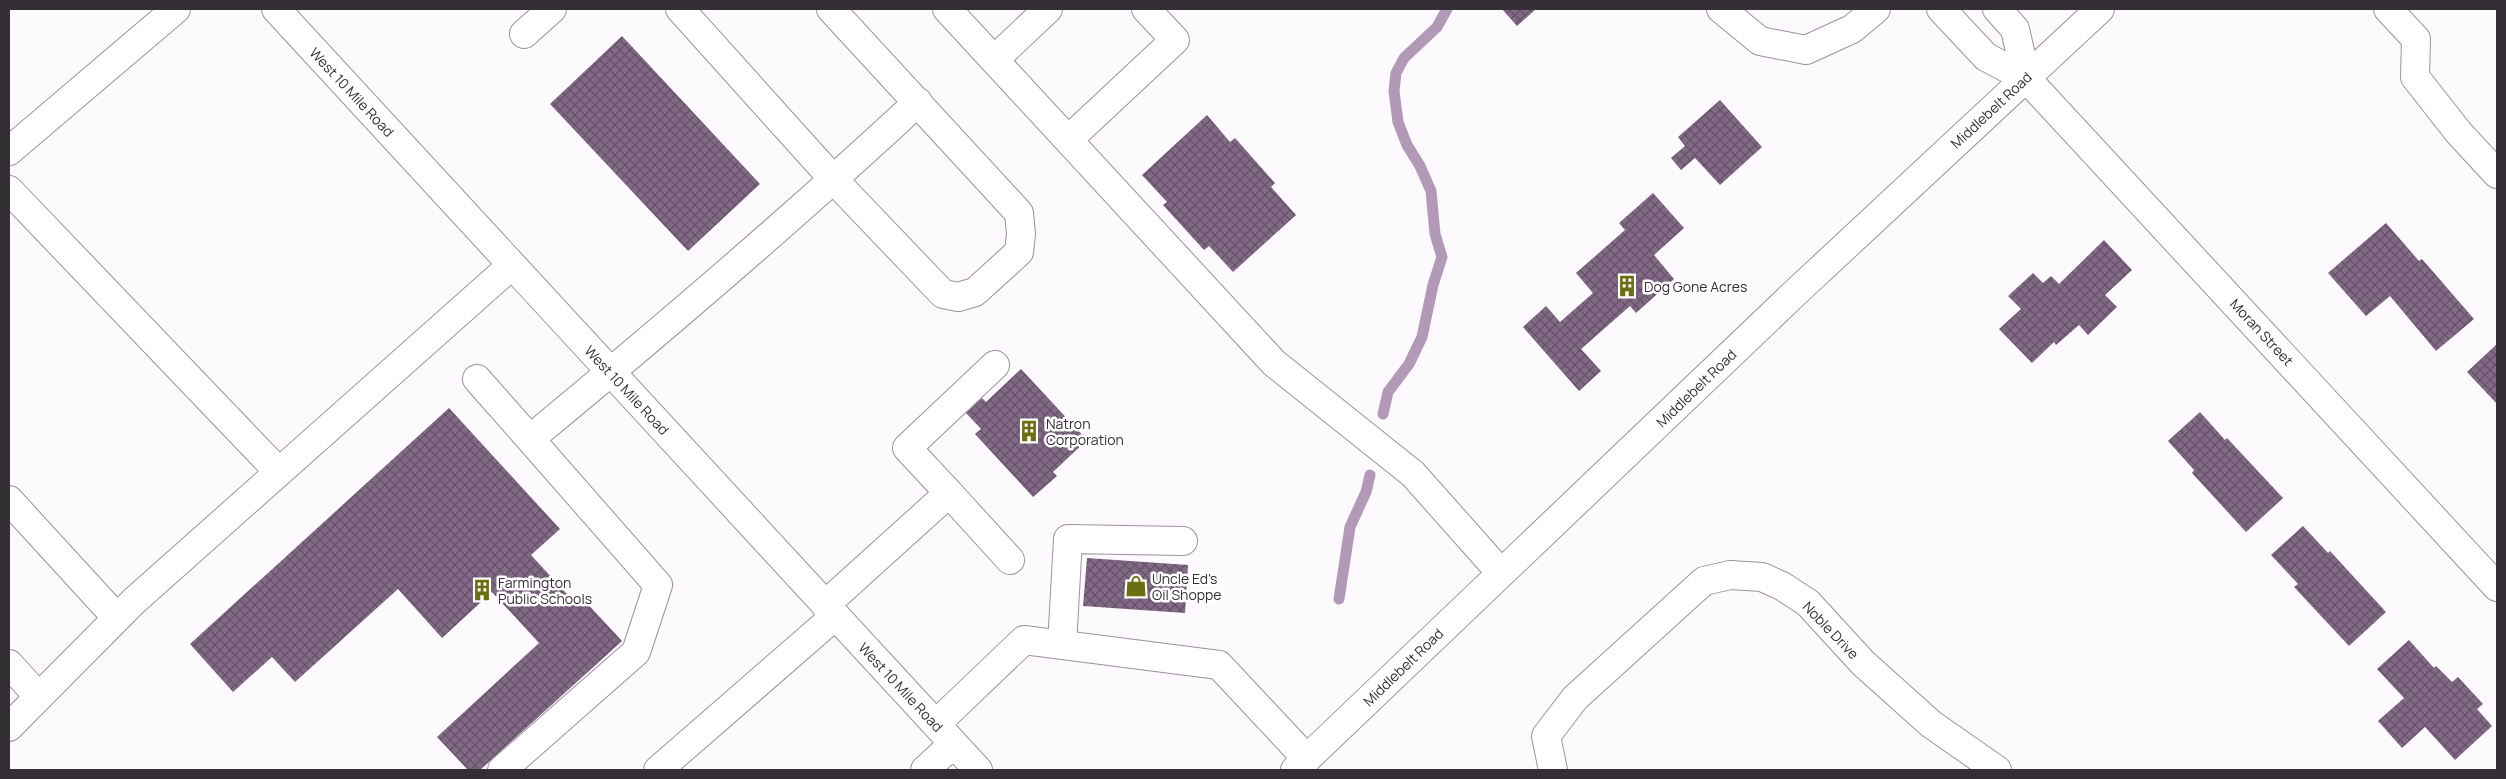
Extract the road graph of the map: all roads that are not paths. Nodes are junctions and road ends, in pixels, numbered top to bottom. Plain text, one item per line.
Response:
1 (176, 9) edge
2 (276, 9) edge
3 (552, 9) edge
4 (680, 9) edge
5 (831, 9) edge
6 (947, 9) edge
7 (1048, 9) edge
8 (1146, 9) edge
9 (1721, 9) edge
10 (1876, 9) edge
11 (1941, 9) edge
12 (1997, 9) edge
13 (2100, 9) edge
14 (2388, 9) edge
15 (524, 34) dead end
16 (994, 60) junction
17 (2026, 78) junction
18 (918, 102) junction
19 (1068, 140) junction
20 (9, 150) edge
21 (2497, 174) edge
22 (834, 180) junction
23 (9, 190) edge
24 (512, 265) junction
25 (995, 365) dead end
26 (611, 373) junction
27 (477, 379) dead end
28 (530, 439) junction
29 (279, 472) junction
30 (948, 492) junction
31 (9, 500) edge
32 (1184, 540) dead end
33 (1010, 560) dead end
34 (1501, 573) junction
35 (2497, 587) edge
36 (830, 610) junction
37 (117, 618) junction
38 (1062, 645) junction
39 (9, 664) edge
40 (39, 697) junction
41 (9, 727) edge
42 (944, 734) junction
43 (1301, 765) edge
44 (502, 770) edge
45 (658, 770) edge
46 (925, 770) edge
47 (978, 770) edge
48 (1553, 770) edge
49 (1997, 770) edge

1 - 20 street
2 - 24 street, West 10 Mile Road
3 - 15 street
4 - 22 street
5 - 18 street
6 - 16 street
7 - 16 street
8 - 19 street
9 - 10 street
11 - 17 street
12 - 17 street
13 - 17 street, Middlebelt Road
14 - 21 street
16 - 19 street
17 - 34 street, Middlebelt Road
17 - 35 street, Moran Street
18 - 22 street
18 - 22 street
19 - 34 street
22 - 26 street
23 - 29 street
24 - 26 street, West 10 Mile Road
24 - 29 street
25 - 30 street
26 - 28 street
26 - 36 street, West 10 Mile Road
27 - 28 street
28 - 44 street
29 - 37 street
30 - 33 street
30 - 36 street
31 - 37 street
32 - 38 street
34 - 43 street, Middlebelt Road
36 - 42 street, West 10 Mile Road
36 - 45 street
37 - 40 street
38 - 42 street
38 - 43 street
39 - 40 street
40 - 41 street
42 - 46 street
42 - 47 street, West 10 Mile Road
48 - 49 street, Noble Drive

